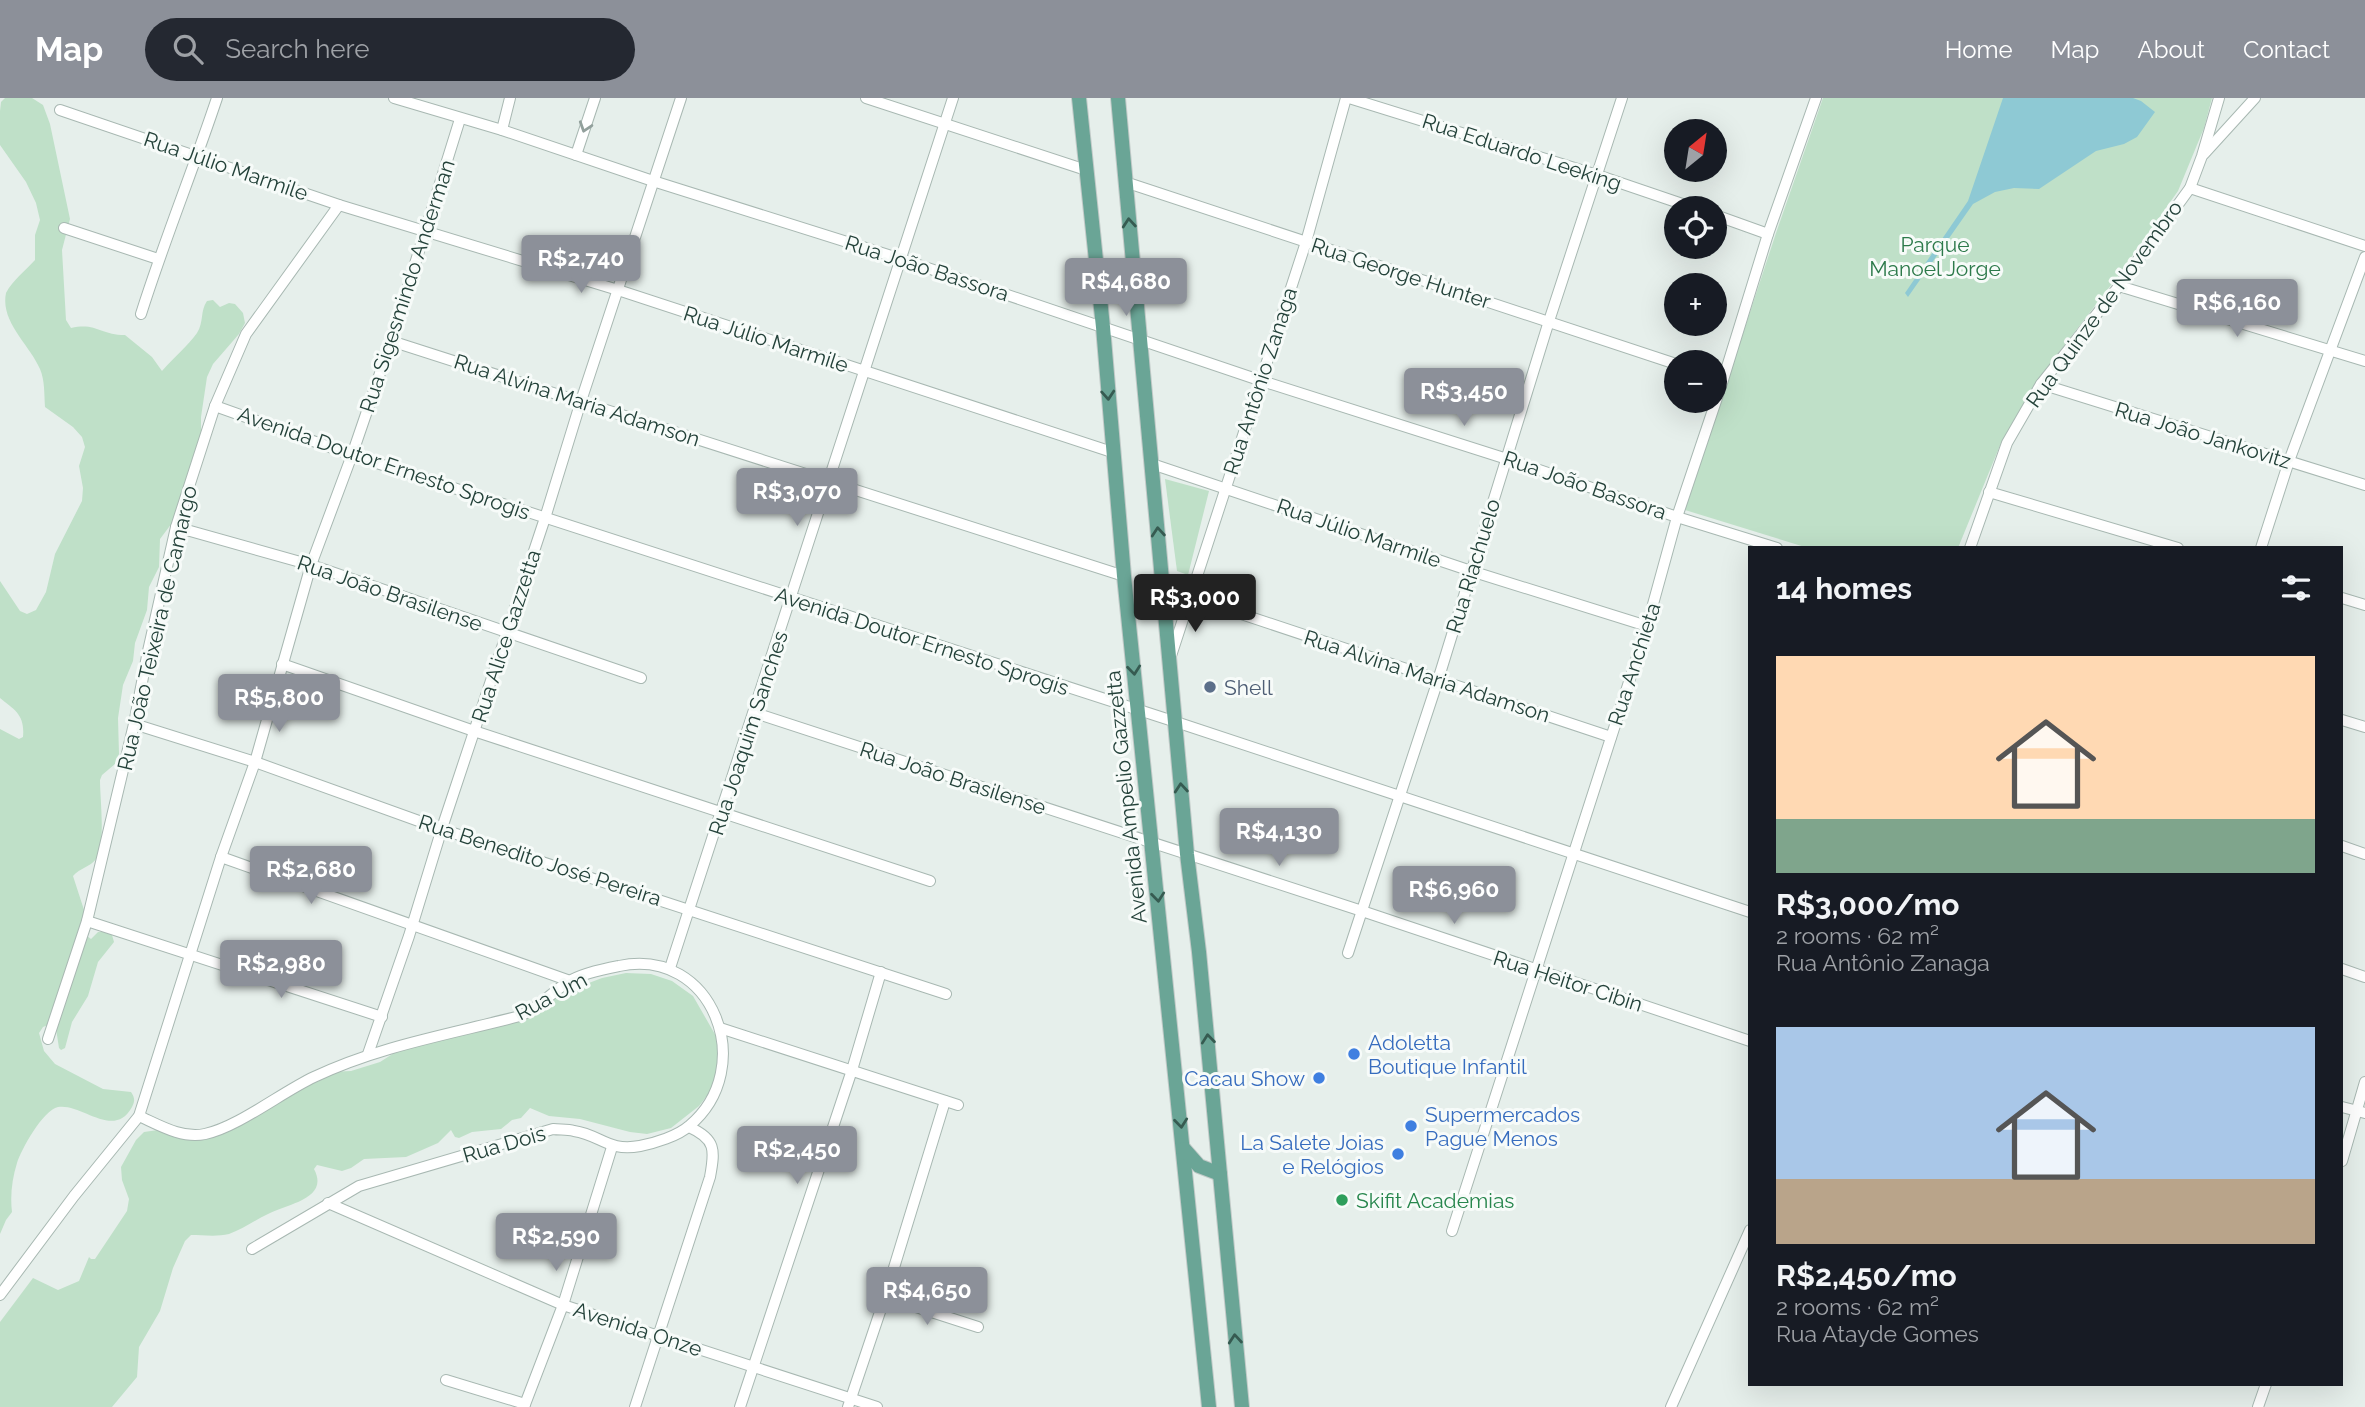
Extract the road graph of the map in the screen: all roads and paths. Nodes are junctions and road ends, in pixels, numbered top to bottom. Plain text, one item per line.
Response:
1 (217, 98) edge
2 (394, 98) edge
3 (510, 98) edge
4 (595, 98) edge
5 (681, 98) edge
6 (866, 98) edge
7 (953, 98) edge
8 (1079, 98) edge
9 (1118, 98) edge
10 (1348, 98) edge
11 (1622, 98) edge
12 (1816, 98) edge
13 (2219, 98) edge
14 (2255, 98) edge
15 (60, 110) dead end
16 (460, 119) junction
17 (945, 124) junction
18 (502, 130) junction
19 (576, 155) junction
20 (197, 156) junction
21 (2202, 156) junction
22 (1086, 170) junction
23 (1597, 175) junction
24 (653, 181) junction
25 (1125, 182) junction
26 (2190, 188) junction
27 (1664, 198) edge
28 (339, 205) junction
29 (1727, 219) edge
30 (64, 228) dead end
31 (426, 231) junction
32 (1768, 233) junction
33 (1306, 242) junction
34 (2365, 246) edge
35 (2365, 257) edge
36 (159, 259) junction
37 (901, 259) junction
38 (2119, 286) junction
39 (618, 290) junction
40 (141, 314) dead end
41 (1549, 321) junction
42 (1103, 327) junction
43 (1140, 339) junction
44 (391, 341) junction
45 (2330, 351) junction
46 (1727, 354) edge
47 (1664, 360) edge
48 (2365, 361) edge
49 (863, 371) junction
50 (1259, 380) junction
51 (2041, 384) junction
52 (581, 401) junction
53 (215, 406) junction
54 (1708, 413) edge
55 (1112, 452) junction
56 (352, 456) junction
57 (1507, 459) junction
58 (2289, 461) junction
59 (1152, 464) junction
60 (829, 481) junction
61 (2365, 485) edge
62 (1226, 487) junction
63 (1989, 492) junction
64 (1677, 517) junction
65 (545, 518) junction
66 (176, 527) junction
67 (1771, 546) edge
68 (1971, 546) edge
69 (2171, 546) edge
70 (2262, 546) edge
71 (311, 565) junction
72 (1471, 571) junction
73 (1124, 576) junction
74 (1163, 588) junction
75 (1190, 597) junction
76 (791, 598) junction
77 (2343, 598) edge
78 (2365, 605) edge
79 (1647, 626) junction
80 (506, 633) junction
81 (1169, 661) junction
82 (282, 664) junction
83 (641, 678) dead end
84 (1438, 680) junction
85 (1138, 710) junction
86 (755, 713) junction
87 (2343, 719) edge
88 (1176, 722) junction
89 (134, 724) junction
90 (2365, 727) edge
91 (474, 731) junction
92 (1611, 737) junction
93 (255, 762) junction
94 (1398, 796) junction
95 (722, 812) junction
96 (441, 829) junction
97 (1152, 843) junction
98 (2343, 846) edge
99 (1187, 854) junction
100 (2365, 854) edge
101 (1573, 855) junction
102 (221, 857) junction
103 (930, 881) dead end
104 (691, 910) junction
105 (1362, 911) junction
106 (1748, 911) edge
107 (87, 921) junction
108 (412, 925) junction
109 (1348, 953) dead end
110 (189, 954) junction
111 (670, 968) junction
112 (2343, 969) edge
113 (1536, 971) junction
114 (881, 972) junction
115 (2365, 977) edge
116 (570, 981) junction
117 (946, 994) dead end
118 (382, 1017) junction
119 (720, 1028) junction
120 (48, 1039) dead end
121 (1748, 1040) edge
122 (368, 1054) junction
123 (852, 1069) junction
124 (2365, 1082) edge
125 (945, 1101) junction
126 (958, 1105) dead end
127 (2343, 1107) edge
128 (2361, 1112) edge
129 (139, 1116) junction
130 (689, 1127) junction
131 (612, 1147) junction
132 (1184, 1148) junction
133 (2343, 1158) edge
134 (1220, 1174) junction
135 (328, 1203) junction
136 (1452, 1231) dead end
137 (1748, 1234) edge
138 (252, 1249) dead end
139 (3, 1289) edge
140 (885, 1297) junction
141 (562, 1305) junction
142 (978, 1327) dead end
143 (659, 1336) junction
144 (753, 1366) junction
145 (446, 1380) dead end
146 (2265, 1386) edge
147 (850, 1403) edge
148 (525, 1405) edge
149 (635, 1407) edge
150 (740, 1407) edge
151 (877, 1407) edge
152 (1209, 1407) edge
153 (1242, 1407) edge
154 (1671, 1407) edge
155 (2258, 1407) edge

1 - 20 street
2 - 16 street, Rua João Bassora
3 - 18 street
4 -> 19 street
5 - 24 street, Rua Alice Gazzetta
6 - 17 street
7 - 17 street, Rua Joaquim Sanches
8 - 22 main road, Avenida Ampelio Gazzetta
9 - 25 main road
10 - 23 street, Rua Eduardo Leeking
10 - 33 street, Rua Antônio Zanaga
11 - 23 street, Rua Riachuelo
12 - 32 street, Rua Anchieta
13 - 21 street, Rua Quinze de Novembro
14 - 21 street
15 - 20 street, Rua Júlio Marmile
16 - 18 street, Rua João Bassora
16 - 31 street, Rua Sigesmindo Anderman
17 - 22 street
17 - 37 street, Rua Joaquim Sanches
18 - 19 street, Rua João Bassora
19 - 24 street, Rua João Bassora
20 - 28 street, Rua Júlio Marmile
20 - 36 street
21 - 26 street, Rua Quinze de Novembro
22 - 42 main road, Avenida Ampelio Gazzetta
23 - 27 street, Rua Eduardo Leeking
23 - 41 street, Rua Riachuelo
24 - 37 street, Rua João Bassora
24 - 39 street, Rua Alice Gazzetta
25 - 33 street, Rua George Hunter
43 -> 25 main road
26 - 34 street
26 - 38 street, Rua Quinze de Novembro
28 - 31 street, Rua Júlio Marmile
28 - 53 street, Rua João Teixeira de Camargo
29 - 32 street
30 - 36 street
31 - 39 street, Rua Júlio Marmile
31 - 44 street, Rua Sigesmindo Anderman
32 - 46 street, Rua Anchieta
33 - 41 street, Rua George Hunter
33 - 50 street, Rua Antônio Zanaga
35 - 45 street
36 - 40 street
37 - 42 street, Rua João Bassora
37 - 49 street, Rua Joaquim Sanches
38 - 45 street
38 - 51 street, Rua Quinze de Novembro
39 - 49 street, Rua Júlio Marmile
39 - 52 street, Rua Alice Gazzetta
41 - 47 street, Rua George Hunter
41 - 57 street, Rua Riachuelo
42 - 43 street, Rua João Bassora
42 -> 55 main road, Avenida Ampelio Gazzetta
43 - 50 street, Rua João Bassora
43 - 59 main road
44 - 52 street, Rua Alvina Maria Adamson
44 - 56 street, Rua Sigesmindo Anderman
45 - 48 street
45 - 58 street
49 - 55 street, Rua Júlio Marmile
49 - 60 street, Rua Joaquim Sanches
50 - 57 street, Rua João Bassora
50 - 62 street, Rua Antônio Zanaga
51 - 58 street, Rua João Jankovitz
51 - 63 street, Rua Quinze de Novembro
52 - 60 street, Rua Alvina Maria Adamson
52 - 65 street, Rua Alice Gazzetta
53 - 56 street, Avenida Doutor Ernesto Sprogis
53 - 66 street, Rua João Teixeira de Camargo
54 - 64 street, Rua Anchieta
55 - 73 main road, Avenida Ampelio Gazzetta
56 - 65 street, Avenida Doutor Ernesto Sprogis
56 - 71 street, Rua Sigesmindo Anderman
57 - 64 street, Rua João Bassora
57 - 72 street, Rua Riachuelo
58 - 61 street, Rua João Jankovitz
58 - 70 street
59 - 62 street, Rua Júlio Marmile
74 -> 59 main road
60 - 73 street, Rua Alvina Maria Adamson
60 - 76 street, Rua Joaquim Sanches
62 - 72 street, Rua Júlio Marmile
62 - 75 street, Rua Antônio Zanaga
63 - 68 street, Rua Quinze de Novembro
63 - 69 street
64 - 67 street, Rua João Bassora
64 - 79 street, Rua Anchieta
65 - 76 street, Avenida Doutor Ernesto Sprogis
65 - 80 street, Rua Alice Gazzetta
66 - 71 street, Rua João Brasilense
66 - 89 street, Rua João Teixeira de Camargo
71 - 80 street, Rua João Brasilense
71 - 82 street, Rua Sigesmindo Anderman
72 - 79 street, Rua Júlio Marmile
72 - 84 street, Rua Riachuelo
73 -> 85 main road, Avenida Ampelio Gazzetta
74 - 75 street, Rua Alvina Maria Adamson
74 - 81 main road
75 - 81 street, Rua Antônio Zanaga
75 - 84 street, Rua Alvina Maria Adamson
76 - 85 street, Avenida Doutor Ernesto Sprogis
76 - 86 street, Rua Joaquim Sanches
77 - 78 street
79 - 92 street, Rua Anchieta
80 - 83 street, Rua João Brasilense
80 - 91 street, Rua Alice Gazzetta
81 - 88 main road
82 - 91 street
82 - 93 street, Rua Sigesmindo Anderman
84 - 92 street, Rua Alvina Maria Adamson
84 - 94 street, Rua Riachuelo
85 - 88 street, Avenida Doutor Ernesto Sprogis
85 - 97 main road, Avenida Ampelio Gazzetta
86 - 95 street, Rua Joaquim Sanches
86 - 97 street, Rua João Brasilense
87 - 90 street
88 - 94 street, Avenida Doutor Ernesto Sprogis
99 -> 88 main road
89 - 93 street, Rua Benedito José Pereira
89 - 107 street, Rua João Teixeira de Camargo
91 - 95 street
91 - 96 street, Rua Alice Gazzetta
92 - 101 street, Rua Anchieta
93 - 96 street, Rua Benedito José Pereira
93 - 102 street, Rua Sigesmindo Anderman
94 - 101 street, Avenida Doutor Ernesto Sprogis
94 - 105 street, Rua Riachuelo
95 - 103 street
95 - 104 street, Rua Joaquim Sanches
96 - 104 street, Rua Benedito José Pereira
96 - 108 street, Rua Alice Gazzetta
97 - 99 street, Rua João Brasilense
97 -> 132 main road, Avenida Ampelio Gazzetta
98 - 100 street
99 - 105 street, Rua Heitor Cibin
134 -> 99 main road
101 - 106 street, Avenida Doutor Ernesto Sprogis
101 - 113 street, Rua Anchieta
102 - 108 street
102 - 110 street, Rua Sigesmindo Anderman
104 - 111 street, Rua Joaquim Sanches
104 - 114 street, Rua Benedito José Pereira
105 - 109 street, Rua Riachuelo
105 - 113 street, Rua Heitor Cibin
107 - 110 street
107 - 120 street, Rua João Teixeira de Camargo
108 - 116 street
108 - 118 street, Rua Alice Gazzetta
110 - 118 street
110 - 129 street, Rua Sigesmindo Anderman
111 - 116 street, Rua Um
111 - 119 street
112 - 115 street
113 - 121 street, Rua Heitor Cibin
113 - 136 street, Rua Anchieta
114 - 117 street, Rua Benedito José Pereira
114 - 123 street
116 - 122 street, Rua Um
118 - 122 street, Rua Alice Gazzetta
119 - 123 street
119 - 130 street
122 - 129 street, Rua Um
123 - 125 street
123 - 144 street
124 - 128 street
125 - 126 street
125 - 140 street
127 - 128 street
128 - 133 street
129 - 139 street, Rua Sigesmindo Anderman
130 - 131 street, Rua Dois
130 - 143 street
131 - 135 street, Rua Dois
131 - 141 street
132 - 134 main road
132 - 152 main road, Avenida Ampelio Gazzetta
153 -> 134 main road
135 - 138 street, Rua Dois
135 - 141 street, Avenida Onze
137 - 154 street
140 - 142 street
140 - 147 street
141 - 143 street, Avenida Onze
141 - 148 street
143 - 144 street, Avenida Onze
143 - 149 street
144 - 147 street, Avenida Onze
144 - 150 street
145 - 148 street
146 - 155 street
147 - 151 street, Avenida Onze

